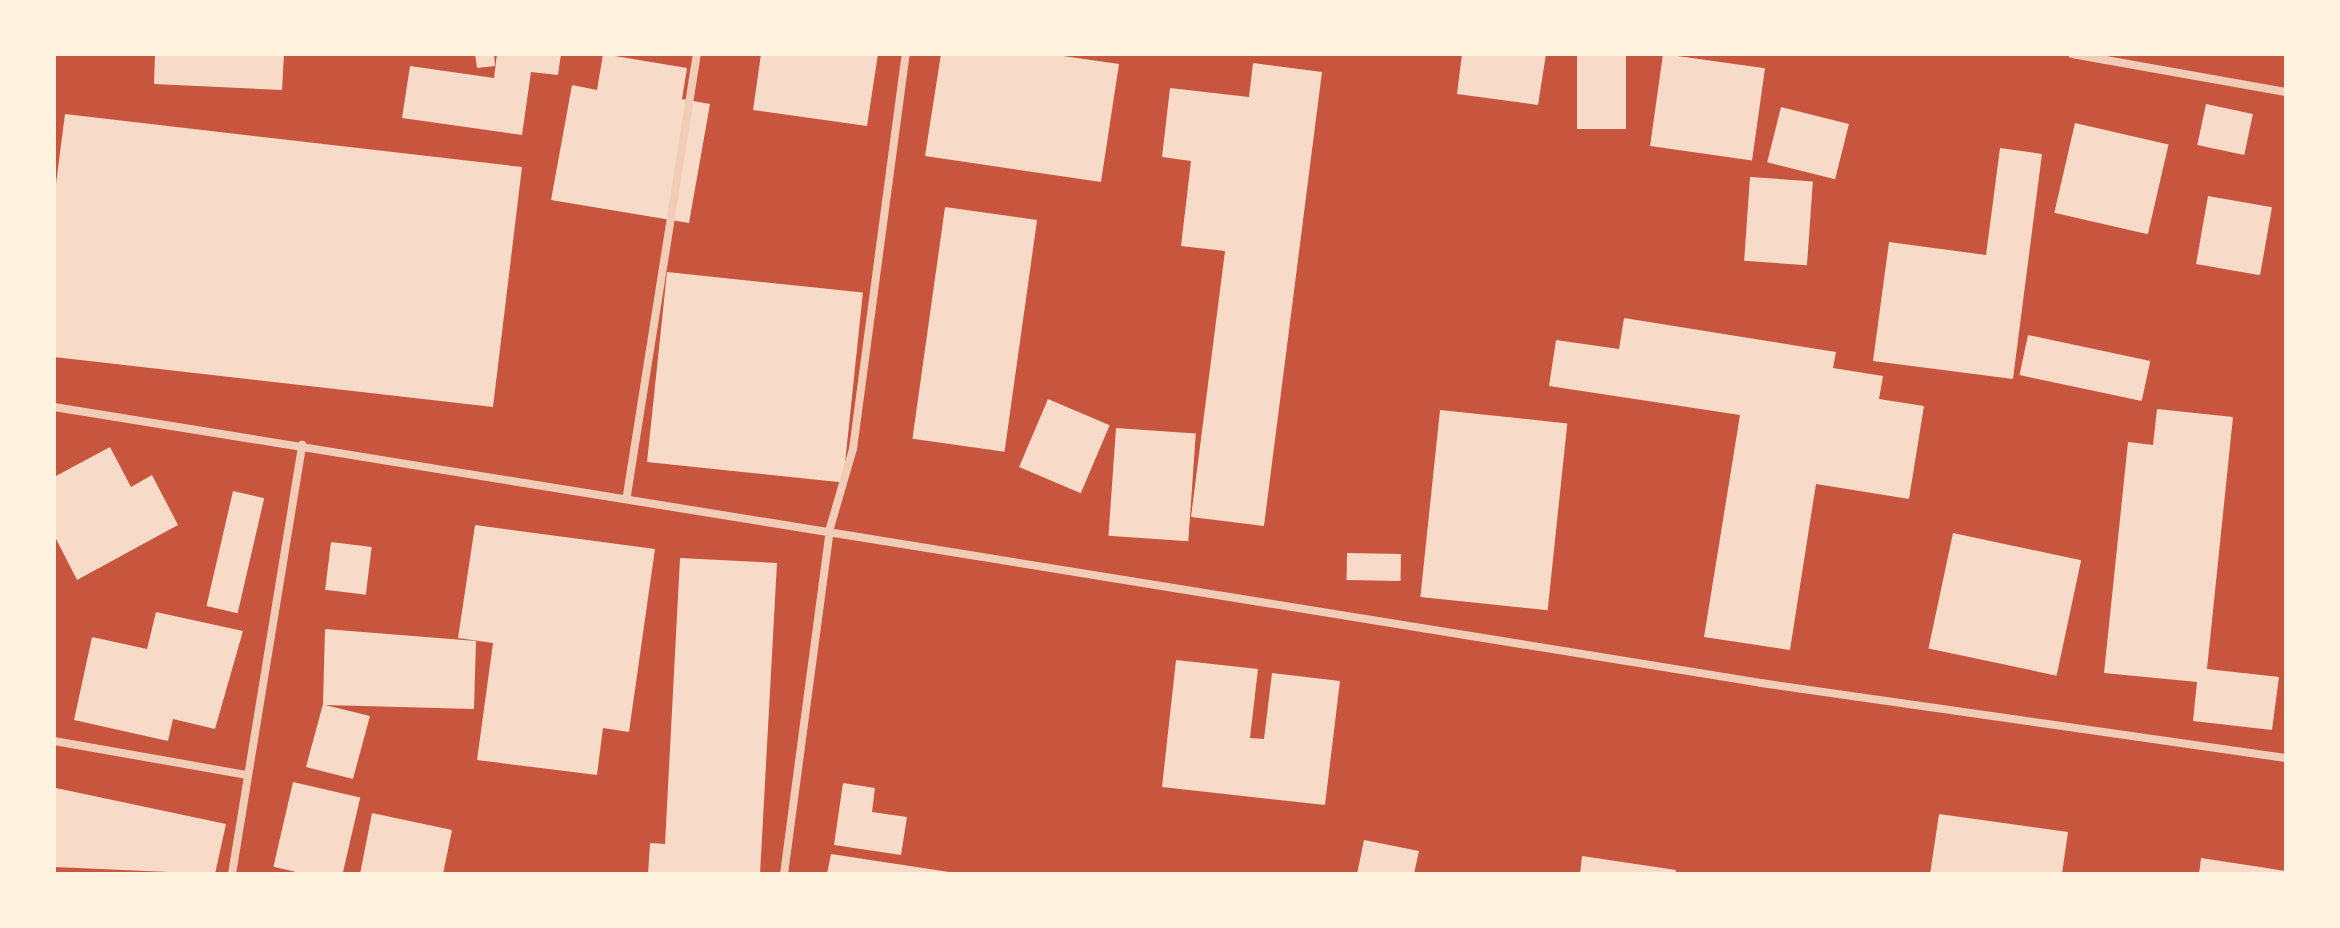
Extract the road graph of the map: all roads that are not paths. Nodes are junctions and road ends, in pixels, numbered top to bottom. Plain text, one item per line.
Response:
1 (697, 54) edge
2 (906, 54) edge
3 (2072, 54) edge
4 (2286, 92) edge
5 (54, 407) edge
6 (302, 445) junction
7 (627, 495) junction
8 (830, 528) junction
9 (54, 741) edge
10 (2286, 758) edge
11 (246, 775) junction
12 (232, 874) edge
13 (784, 874) edge

1 - 7 street
2 - 8 street
3 - 4 street
5 - 6 street
6 - 7 street
6 - 11 street
7 - 8 street
8 - 10 street
8 - 13 street
9 - 11 street
11 - 12 street

